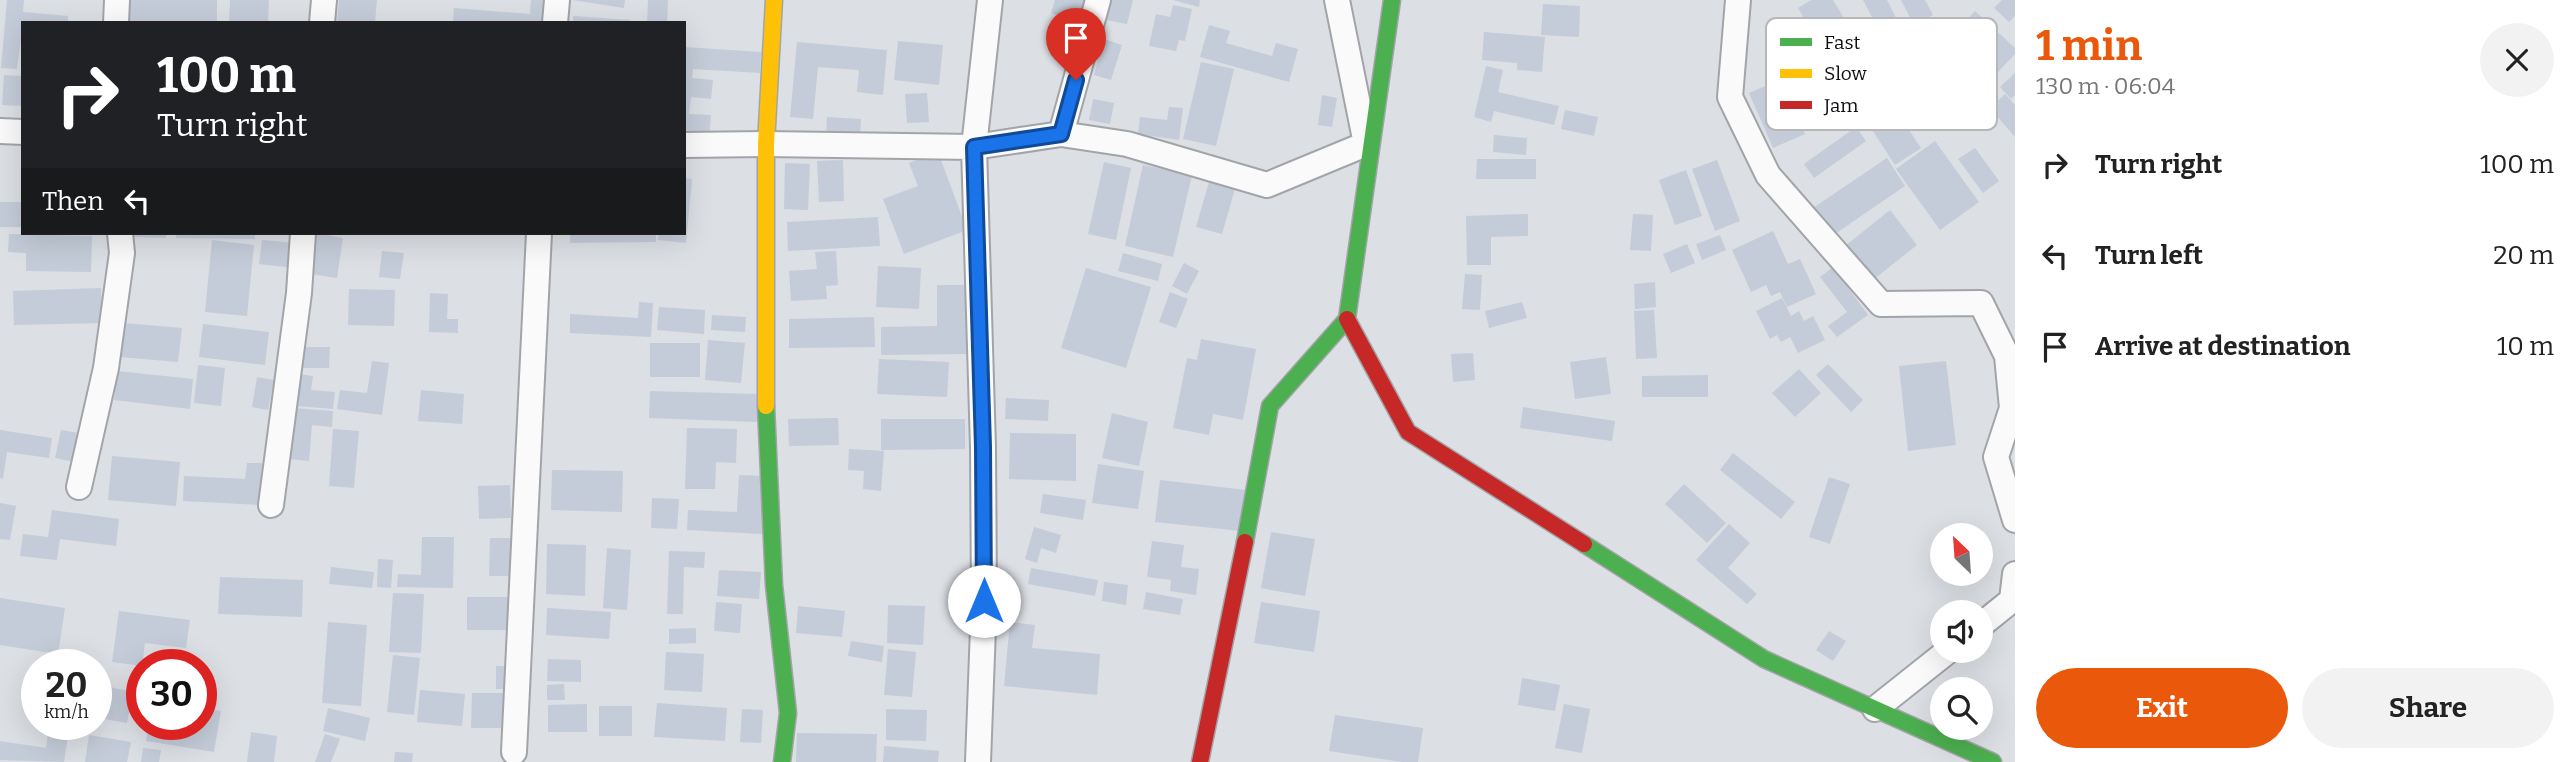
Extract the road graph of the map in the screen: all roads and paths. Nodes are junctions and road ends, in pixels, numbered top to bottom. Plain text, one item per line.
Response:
1 (117, 0) edge
2 (324, 0) edge
3 (558, 0) edge
4 (774, 0) edge
5 (990, 0) edge
6 (1098, 0) edge
7 (1337, 0) edge
8 (1391, 0) edge
9 (1738, 0) edge
10 (116, 21) edge
11 (322, 21) edge
12 (555, 21) edge
13 (0, 131) edge
14 (21, 132) edge
15 (1061, 134) junction
16 (766, 144) junction
17 (686, 145) edge
18 (974, 147) junction
19 (120, 235) edge
20 (303, 235) edge
21 (539, 235) edge
22 (1347, 319) junction
23 (79, 487) dead end
24 (271, 505) dead end
25 (2015, 520) edge
26 (2015, 574) edge
27 (1993, 615) edge
28 (1933, 663) edge
29 (1875, 709) junction
30 (514, 752) dead end
31 (782, 762) edge
32 (978, 762) edge
33 (1200, 762) edge
34 (1993, 762) edge

1 - 10 street
2 - 11 street
3 - 12 street
4 - 16 street
5 - 18 street
6 - 15 street
7 - 15 street
8 - 22 street
9 - 25 street
13 - 14 street
15 - 18 street
16 - 17 street
16 - 18 street
16 - 31 street
18 - 32 street
19 - 23 street
20 - 24 street
21 - 30 street
22 - 29 street
22 - 33 street
26 - 27 street
28 - 29 street
29 - 34 street

